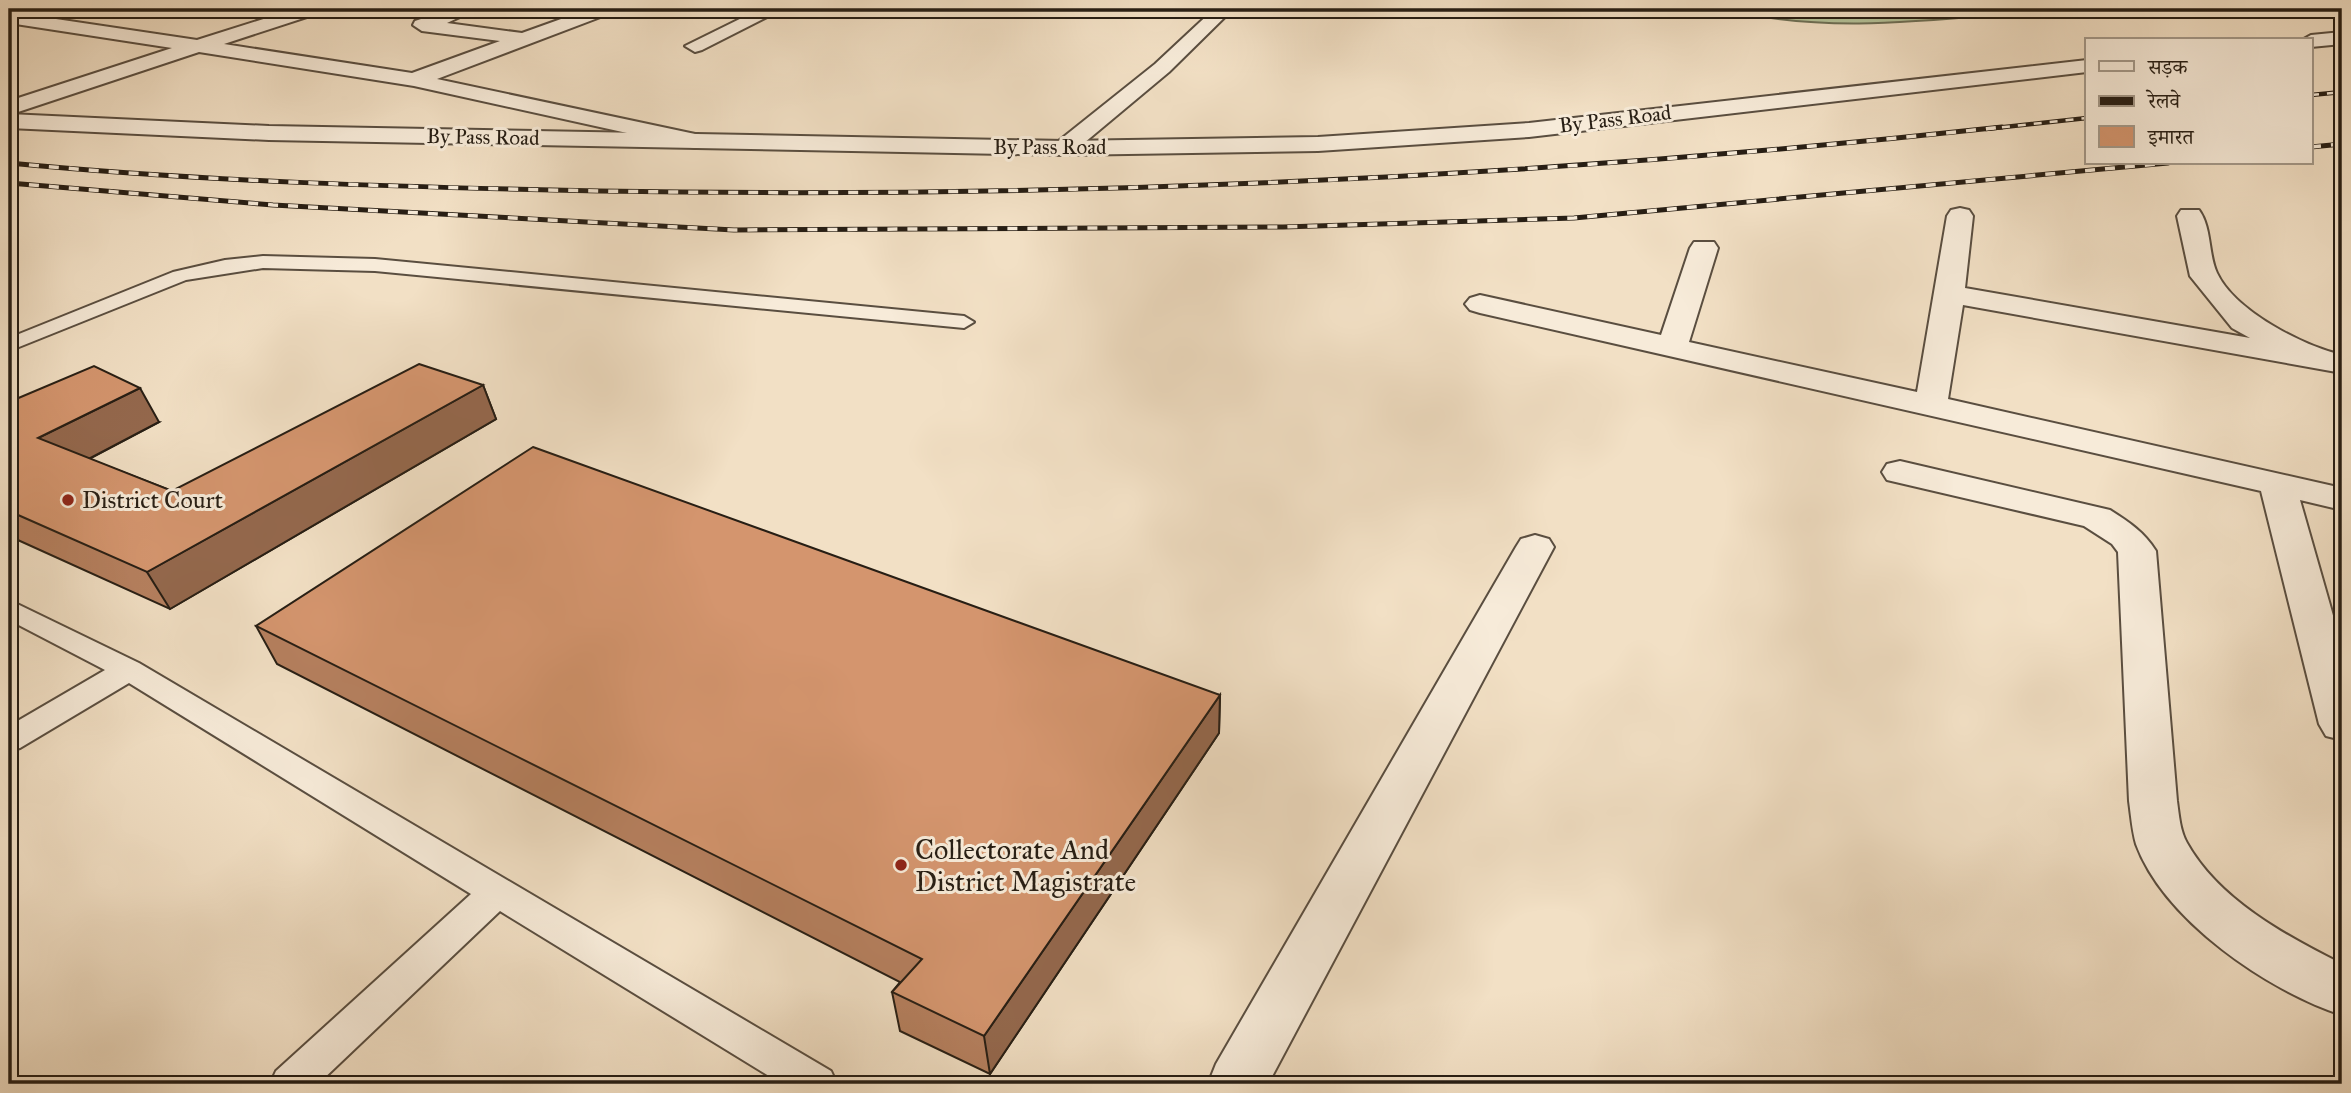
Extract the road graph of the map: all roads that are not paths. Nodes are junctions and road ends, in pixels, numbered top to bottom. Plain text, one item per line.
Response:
1 (313, 9) edge
2 (468, 9) edge
3 (605, 9) edge
4 (774, 9) edge
5 (1224, 9) edge
6 (118, 12) dead end
7 (9, 17) edge
8 (68, 27) junction
9 (28, 38) dead end
10 (2342, 38) edge
11 (525, 39) junction
12 (2312, 41) edge
13 (198, 46) junction
14 (695, 47) dead end
15 (2085, 66) edge
16 (414, 80) junction
17 (9, 108) edge
18 (9, 121) edge
19 (695, 141) junction
20 (1064, 148) junction
21 (1960, 216) dead end
22 (2190, 216) dead end
23 (1704, 248) dead end
24 (1950, 294) junction
25 (1480, 304) dead end
26 (964, 322) dead end
27 (9, 345) edge
28 (1672, 346) junction
29 (2327, 361) edge
30 (1931, 405) junction
31 (1900, 472) dead end
32 (2277, 484) junction
33 (2342, 499) edge
34 (1535, 547) dead end
35 (9, 609) edge
36 (129, 670) junction
37 (2342, 724) edge
38 (9, 740) edge
39 (497, 892) junction
40 (2342, 991) edge
41 (290, 1084) edge
42 (817, 1084) edge
43 (1237, 1084) edge

1 - 13 street
2 - 11 street
3 - 11 street
4 - 14 street
5 - 20 street
6 - 8 street
7 - 8 street
8 - 9 street
8 - 13 street
10 - 12 street
11 - 16 street
13 - 16 street
13 - 17 street
15 - 20 street, By Pass Road
16 - 19 street
18 - 19 street, By Pass Road
19 - 20 street, By Pass Road
21 - 24 street
22 - 29 street
23 - 28 street
24 - 29 street
24 - 30 street
25 - 28 street
26 - 27 lane
28 - 30 street
30 - 32 street
31 - 40 street
32 - 33 street
32 - 37 street
34 - 43 street
35 - 36 lane
36 - 38 lane
36 - 39 lane
39 - 41 lane
39 - 42 lane

